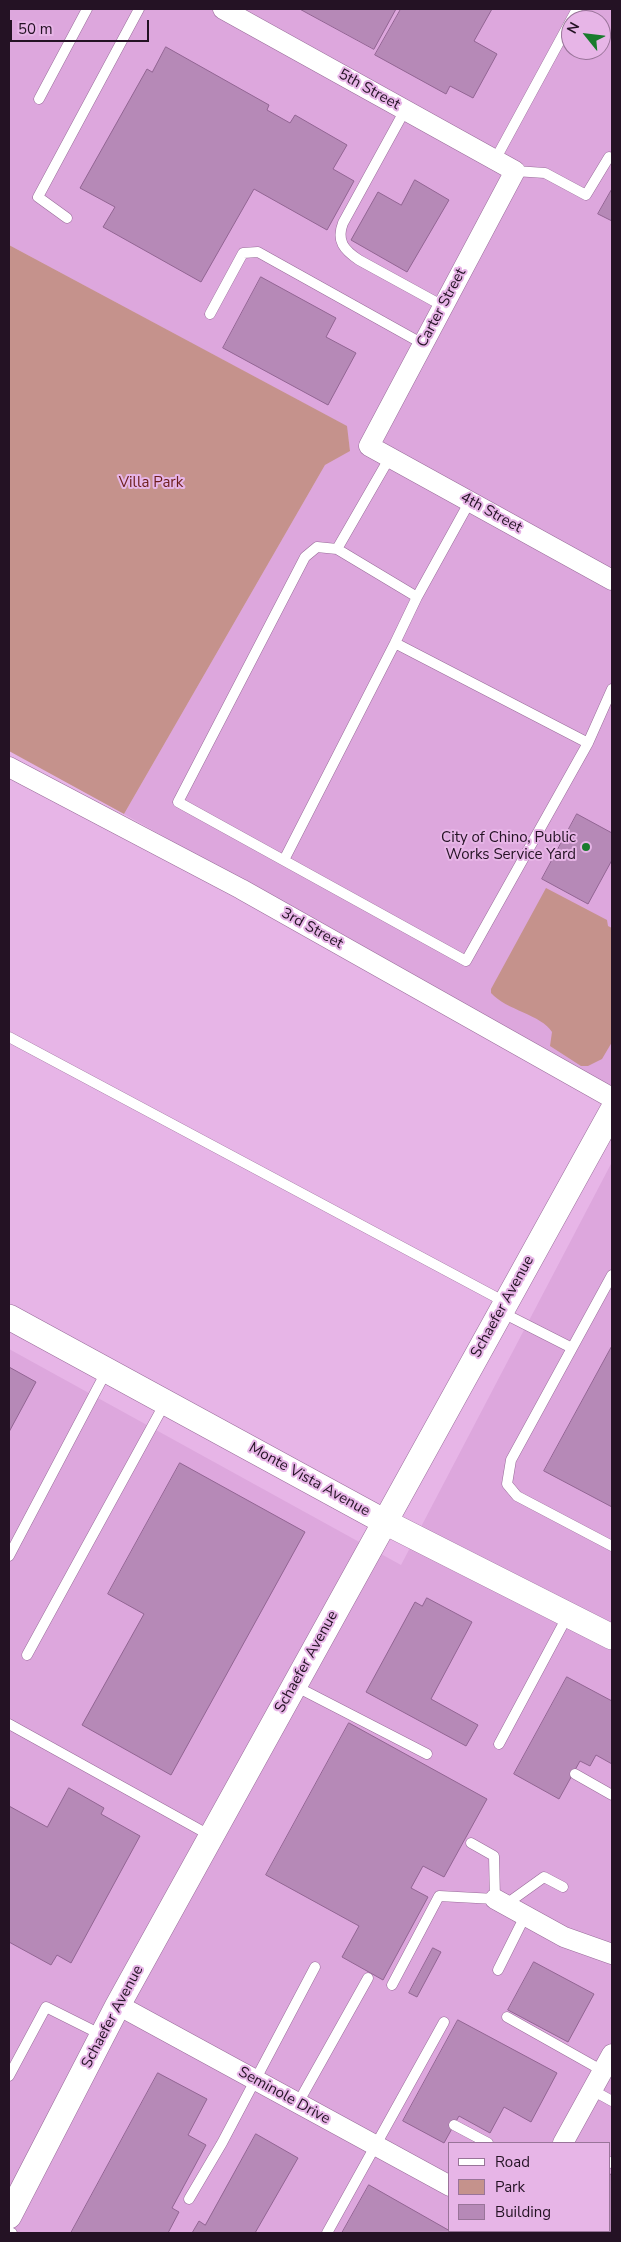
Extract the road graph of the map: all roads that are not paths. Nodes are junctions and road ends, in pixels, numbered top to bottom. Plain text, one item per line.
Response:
1 (87, 9) edge
2 (139, 9) edge
3 (223, 9) edge
4 (577, 9) edge
5 (39, 99) dead end
6 (405, 110) junction
7 (609, 157) dead end
8 (495, 160) junction
9 (515, 171) junction
10 (67, 218) dead end
11 (443, 306) junction
12 (210, 314) dead end
13 (423, 344) junction
14 (369, 446) joint
15 (390, 457) junction
16 (470, 501) junction
17 (337, 549) junction
18 (612, 580) edge
19 (417, 597) junction
20 (395, 643) junction
21 (612, 689) edge
22 (588, 743) junction
23 (9, 767) edge
24 (284, 860) junction
25 (9, 1037) edge
26 (612, 1098) edge
27 (612, 1112) edge
28 (612, 1275) edge
29 (502, 1307) junction
30 (9, 1316) edge
31 (572, 1348) junction
32 (107, 1370) junction
33 (166, 1402) junction
34 (385, 1522) junction
35 (612, 1546) edge
36 (9, 1556) edge
37 (568, 1615) junction
38 (612, 1638) edge
39 (27, 1655) dead end
40 (294, 1685) junction
41 (9, 1724) edge
42 (499, 1744) dead end
43 (427, 1754) dead end
44 (576, 1774) dead end
45 (612, 1794) edge
46 (212, 1836) junction
47 (470, 1843) dead end
48 (563, 1887) dead end
49 (500, 1902) junction
50 (525, 1916) junction
51 (612, 1954) edge
52 (315, 1967) dead end
53 (498, 1970) dead end
54 (368, 1978) dead end
55 (392, 1986) dead end
56 (118, 2005) junction
57 (507, 2017) dead end
58 (444, 2022) dead end
59 (103, 2035) junction
60 (608, 2062) edge
61 (9, 2076) edge
62 (254, 2080) junction
63 (592, 2090) junction
64 (612, 2101) edge
65 (298, 2103) junction
66 (454, 2125) dead end
67 (486, 2142) edge
68 (568, 2142) edge
69 (375, 2145) junction
70 (448, 2185) edge
71 (189, 2199) dead end
72 (9, 2216) edge
73 (328, 2233) edge

1 - 5 lane
2 - 10 lane
3 - 6 street, 5th Street
4 - 8 lane
6 - 8 street, 5th Street
6 - 11 lane
7 - 9 lane
8 - 9 street, 5th Street
9 - 11 street, Carter Street
11 - 13 street, Carter Street
12 - 13 lane
13 - 14 street, Carter Street
14 - 15 street, 4th Street
15 - 16 street, 4th Street
15 - 17 lane
16 - 18 street, 4th Street
16 - 19 lane
17 - 19 lane
17 - 24 lane
19 - 20 lane
20 - 22 lane
20 - 24 lane
21 - 22 lane
22 - 24 lane
23 - 26 street, 3rd Street
25 - 29 lane
27 - 29 street, Schaefer Avenue
28 - 31 lane
29 - 31 lane
29 - 34 street, Schaefer Avenue
30 - 32 street, Monte Vista Avenue
31 - 35 lane
32 - 33 street, Monte Vista Avenue
32 - 36 lane
33 - 34 street, Monte Vista Avenue
33 - 39 lane
34 - 37 street, Monte Vista Avenue
34 - 40 street, Schaefer Avenue
37 - 38 street, Monte Vista Avenue
37 - 42 lane
40 - 43 lane
40 - 46 street, Schaefer Avenue
41 - 46 lane
44 - 45 lane
46 - 56 street, Schaefer Avenue
47 - 49 lane
48 - 49 lane
49 - 50 street
49 - 55 lane
50 - 51 street
50 - 53 lane
52 - 62 lane
54 - 65 lane
56 - 59 street, Schaefer Avenue
56 - 62 street, Seminole Drive
57 - 60 lane
58 - 69 lane
59 - 61 lane
59 - 72 street, Schaefer Avenue
60 - 63 street
62 - 65 street, Seminole Drive
62 - 71 lane
63 - 64 lane
63 - 68 street
65 - 69 street, Seminole Drive
66 - 67 lane
69 - 70 street, Seminole Drive
69 - 73 lane

